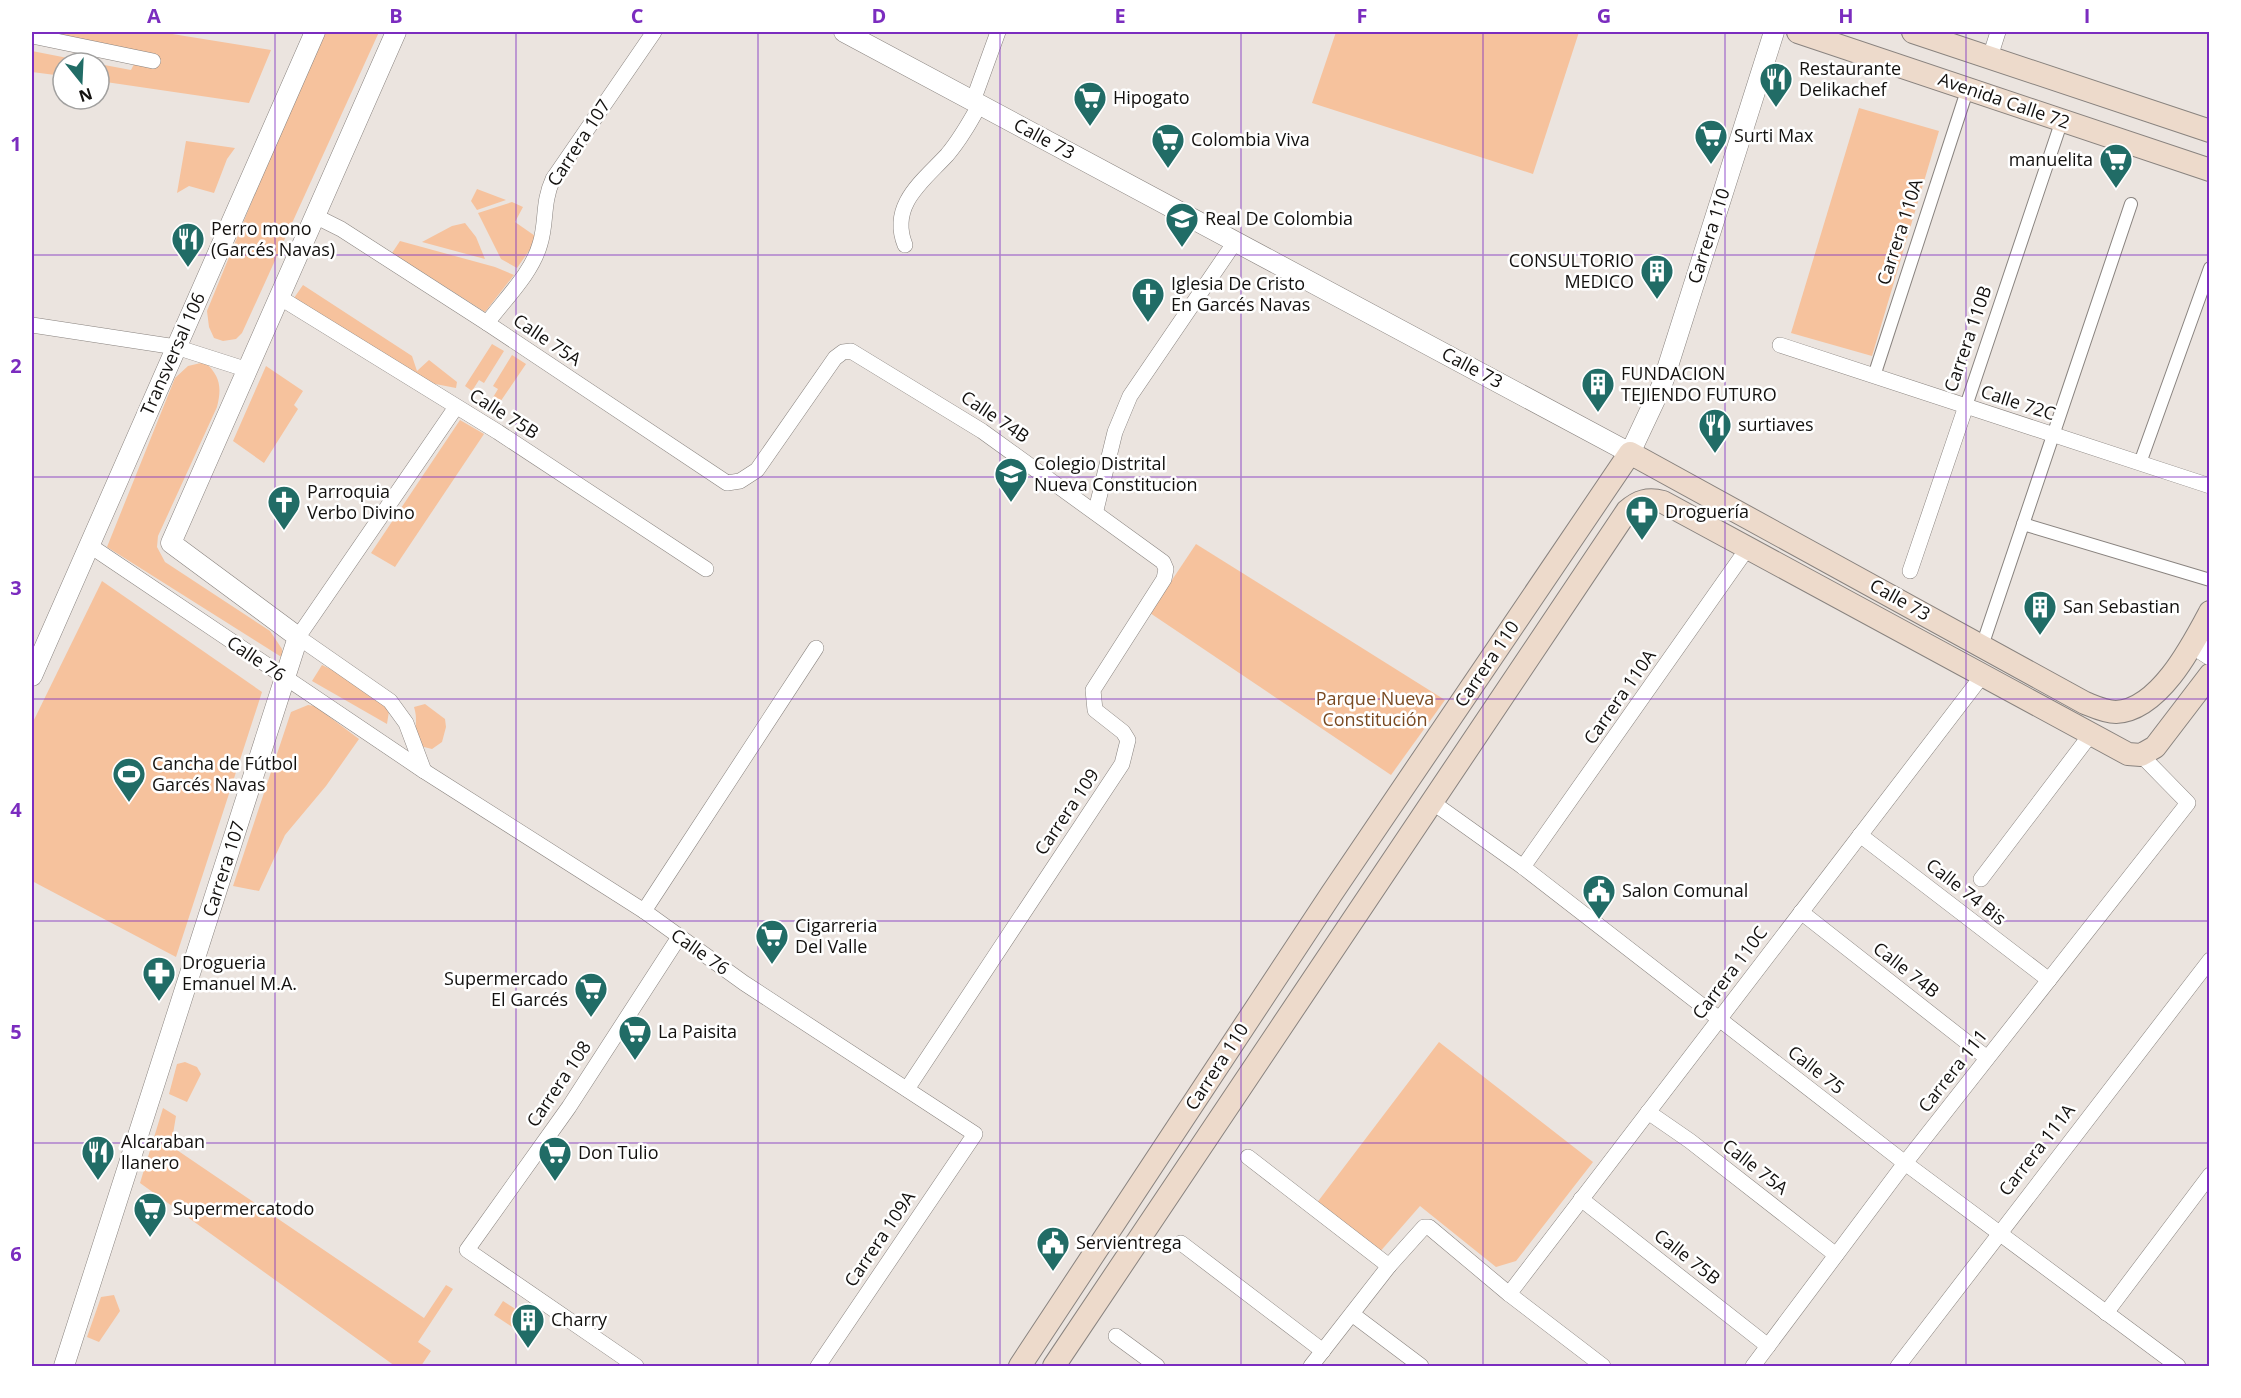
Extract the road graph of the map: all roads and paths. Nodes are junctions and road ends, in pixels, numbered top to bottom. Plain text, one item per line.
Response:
1 (315, 32) edge
2 (396, 32) edge
3 (654, 32) edge
4 (844, 32) edge
5 (998, 32) edge
6 (1774, 32) edge
7 (1798, 32) edge
8 (1913, 32) edge
9 (1998, 32) edge
10 (32, 36) edge
11 (873, 39) edge
12 (1990, 57) junction
13 (153, 61) dead end
14 (1964, 100) dead end
15 (976, 103) junction
16 (2062, 120) junction
17 (2210, 131) edge
18 (2210, 170) edge
19 (2131, 204) dead end
20 (315, 216) junction
21 (1235, 242) junction
22 (905, 245) dead end
23 (2210, 268) edge
24 (279, 297) junction
25 (487, 322) junction
26 (32, 326) edge
27 (1780, 345) dead end
28 (176, 347) junction
29 (835, 358) joint
30 (248, 369) junction
31 (1874, 376) junction
32 (1966, 406) junction
33 (456, 407) junction
34 (2053, 435) junction
35 (1630, 453) junction
36 (2140, 464) junction
37 (2210, 486) edge
38 (1640, 501) joint
39 (1095, 510) junction
40 (2023, 524) junction
41 (89, 546) junction
42 (1747, 549) junction
43 (1157, 555) joint
44 (706, 569) dead end
45 (1910, 571) dead end
46 (2210, 580) edge
47 (2210, 612) edge
48 (298, 638) junction
49 (1982, 646) junction
50 (816, 648) dead end
51 (2201, 650) edge
52 (2210, 675) edge
53 (32, 676) edge
54 (1982, 676) junction
55 (285, 679) junction
56 (2091, 734) junction
57 (2141, 754) junction
58 (424, 771) junction
59 (1432, 802) junction
60 (1860, 835) junction
61 (1523, 867) junction
62 (1981, 879) dead end
63 (644, 912) junction
64 (1801, 912) junction
65 (679, 937) junction
66 (2210, 960) edge
67 (2049, 980) junction
68 (1719, 1019) junction
69 (1987, 1058) junction
70 (907, 1089) junction
71 (1648, 1112) junction
72 (975, 1134) joint
73 (1248, 1157) dead end
74 (1905, 1163) junction
75 (2210, 1175) edge
76 (1581, 1199) junction
77 (1998, 1233) junction
78 (1181, 1243) dead end
79 (1836, 1255) junction
80 (1389, 1266) junction
81 (1509, 1294) junction
82 (2106, 1313) junction
83 (1352, 1314) junction
84 (1116, 1336) dead end
85 (1768, 1346) junction
86 (1323, 1351) junction
87 (64, 1366) edge
88 (636, 1366) edge
89 (818, 1366) edge
90 (1020, 1366) edge
91 (1054, 1366) edge
92 (1157, 1366) edge
93 (1311, 1366) edge
94 (1421, 1366) edge
95 (1603, 1366) edge
96 (1753, 1366) edge
97 (1898, 1366) edge
98 (2178, 1366) edge

1 - 28 street, Transversal 106
2 - 20 street
3 - 25 street, Carrera 107
4 - 11 street, Calle 73
5 - 15 street
6 - 35 street, Carrera 110
7 - 16 main road, Avenida Calle 72
8 - 12 main road, Avenida Calle 72
9 - 12 street
10 - 13 street
11 - 15 street, Calle 73
12 - 17 main road, Avenida Calle 72
14 - 31 street, Carrera 110A
15 - 21 street, Calle 73
15 - 22 street
16 - 18 main road, Avenida Calle 72
16 - 32 street, Carrera 110B
19 - 34 street
20 - 24 street
20 - 25 street, Calle 75A
21 - 35 street, Calle 73
21 - 39 street
23 - 36 street
24 - 30 street
24 - 33 street, Calle 75B
25 - 29 street, Calle 75A
26 - 28 street
27 - 31 street, Calle 72C
28 - 30 street
28 - 41 street, Transversal 106
29 - 39 street, Calle 74B
30 - 48 street
31 - 32 street, Calle 72C
32 - 34 street, Calle 72C
32 - 45 street, Carrera 110B
33 - 44 street, Calle 75B
33 - 48 street, Carrera 107
34 - 36 street, Calle 72C
34 - 40 street
35 - 49 main road, Calle 73
35 - 90 main road, Carrera 110
36 - 37 street, Calle 72C
38 - 42 main road, Calle 73
38 - 59 main road, Carrera 110
39 - 43 street, Calle 74B
40 - 46 street
40 - 49 street
41 - 53 street, Transversal 106
41 - 55 street, Calle 76
42 - 54 main road, Calle 73
42 - 61 street, Carrera 110A
43 - 70 street, Carrera 109
47 - 51 main road
48 - 55 street, Carrera 107
48 - 58 street
49 - 51 main road, Calle 73
50 - 63 street
52 - 57 main road
54 - 56 main road, Calle 73
54 - 60 street, Carrera 110C
55 - 58 street, Calle 76
55 - 87 street, Carrera 107
56 - 57 main road, Calle 73
56 - 62 street
57 - 67 street, Carrera 111
58 - 63 street, Calle 76
59 - 61 street, Calle 75
59 - 91 main road, Carrera 110
60 - 64 street, Carrera 110C
60 - 67 street, Calle 74 Bis
61 - 68 street, Calle 75
63 - 65 street, Calle 76
64 - 68 street, Carrera 110C
64 - 69 street, Calle 74B
65 - 70 street, Calle 76
65 - 88 street, Carrera 108
66 - 77 street, Carrera 111A
67 - 69 street, Carrera 111
68 - 71 street, Carrera 110C
68 - 74 street, Calle 75
69 - 74 street, Carrera 111
70 - 72 street, Calle 76
71 - 76 street, Carrera 110C
71 - 79 street, Calle 75A
72 - 89 street, Carrera 109A
73 - 80 street
74 - 77 street, Calle 75
74 - 79 street, Carrera 111
75 - 82 street
76 - 81 street, Carrera 110C
76 - 85 street, Calle 75B
77 - 82 street, Calle 75
77 - 97 street, Carrera 111A
78 - 86 street
79 - 85 street, Carrera 111
80 - 81 street
80 - 83 street
81 - 95 street
82 - 98 street, Calle 75
83 - 86 street
83 - 94 street
84 - 92 street
85 - 96 street, Carrera 111
86 - 93 street

